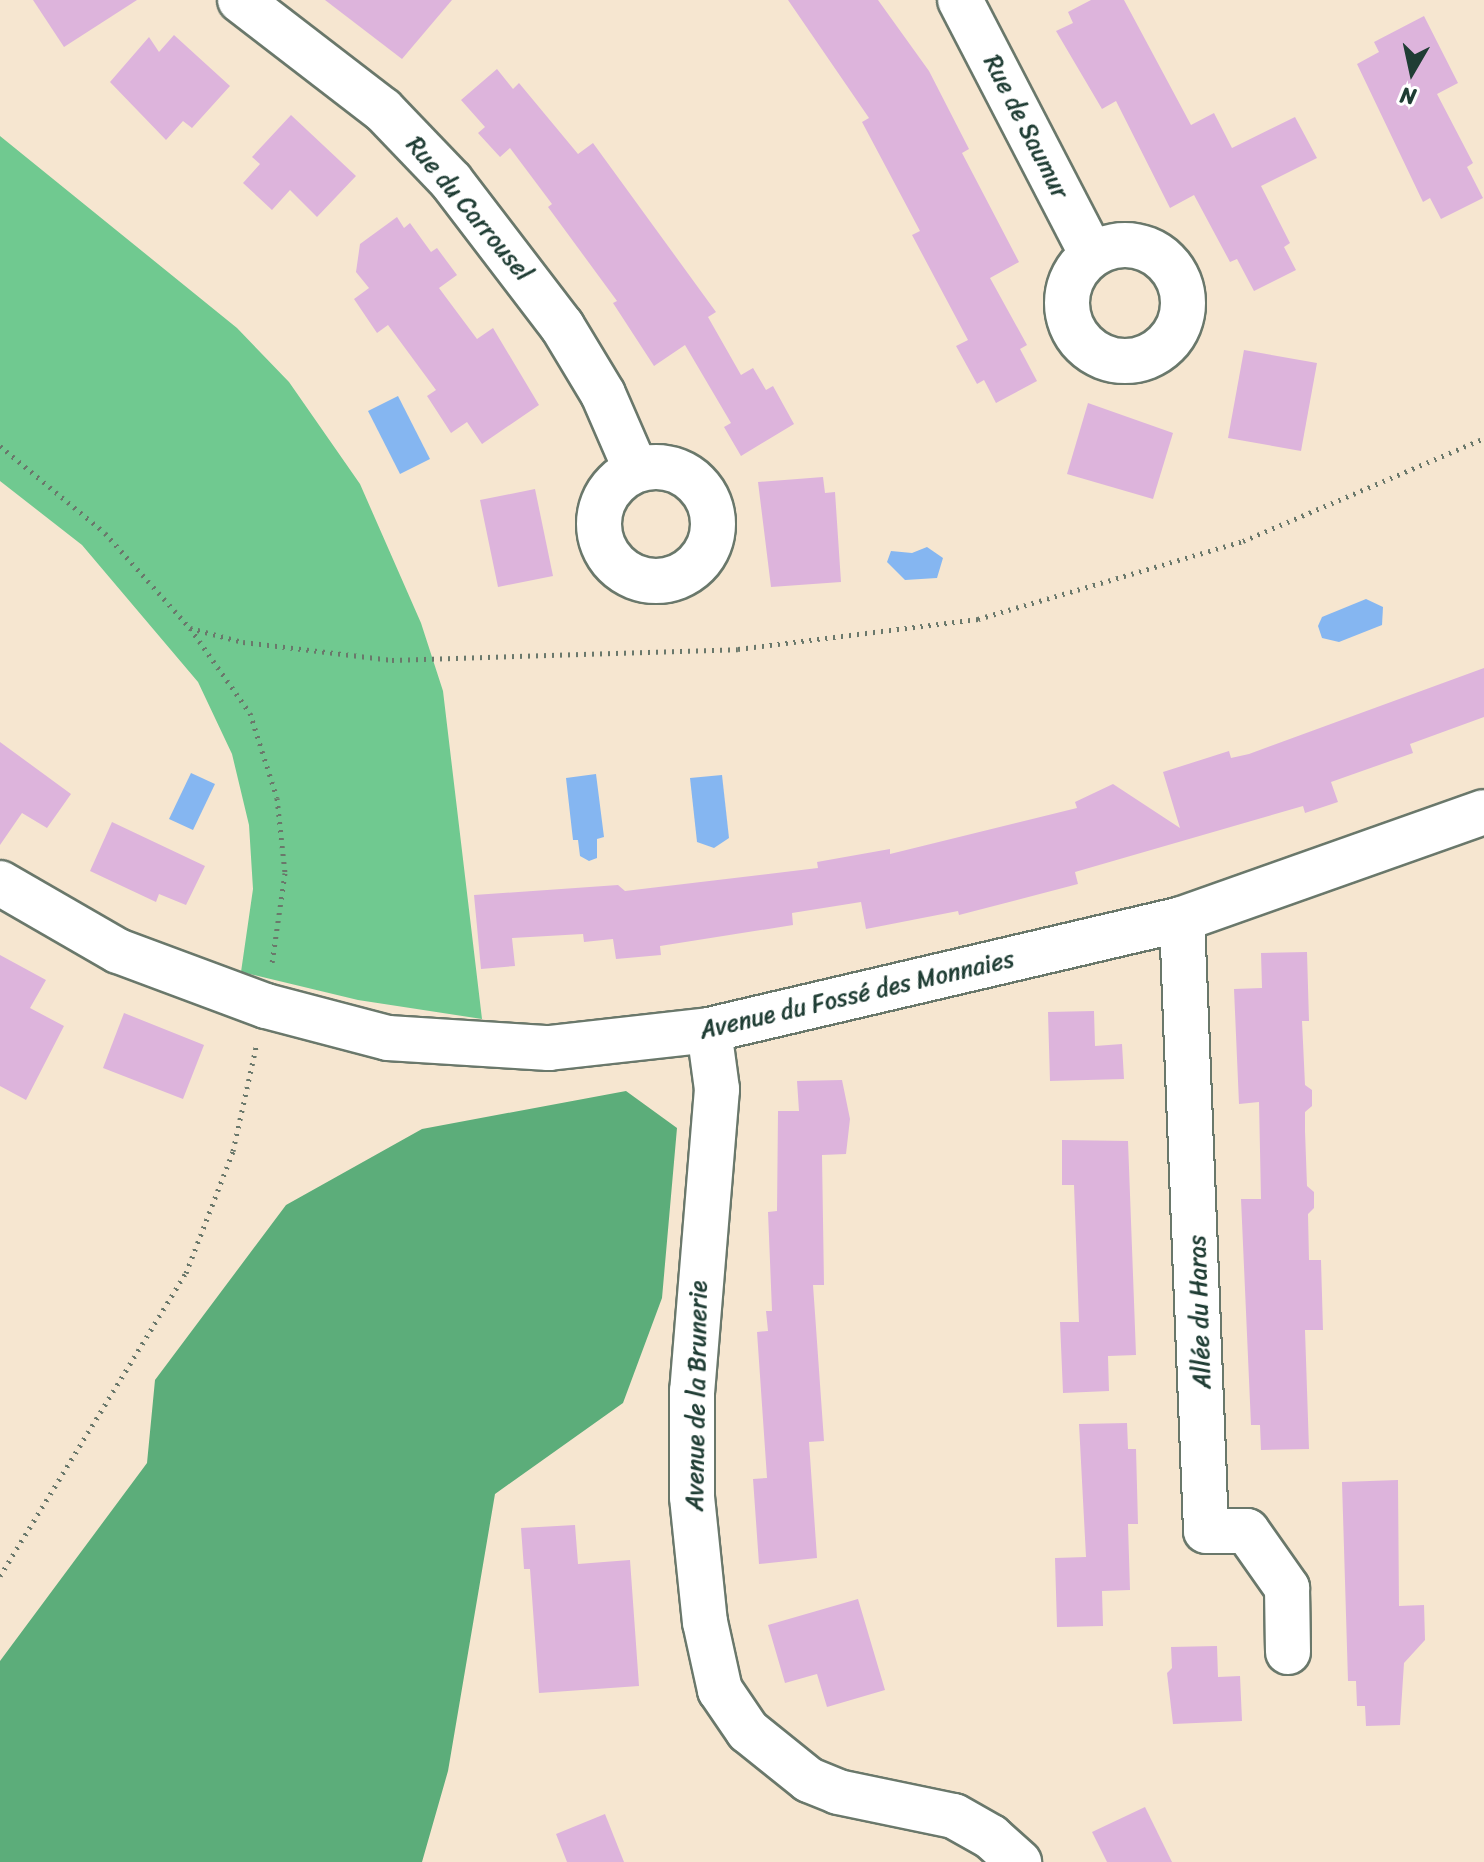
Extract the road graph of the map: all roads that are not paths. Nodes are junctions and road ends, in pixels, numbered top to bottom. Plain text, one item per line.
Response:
1 (240, 0) edge
2 (960, 0) edge
3 (1092, 255) dead end
4 (636, 470) dead end
5 (1484, 812) edge
6 (0, 883) edge
7 (1182, 919) junction
8 (709, 1030) junction
9 (1288, 1652) dead end
10 (1019, 1862) edge

1 - 4 street, Rue du Carrousel
2 - 3 street, Rue de Saumur
5 - 7 street, Avenue du Fossé des Monnaies
6 - 8 street, Avenue du Fossé des Monnaies
7 - 8 street, Avenue du Fossé des Monnaies
7 - 9 street, Allée du Haras
8 - 10 street, Avenue de la Brunerie

